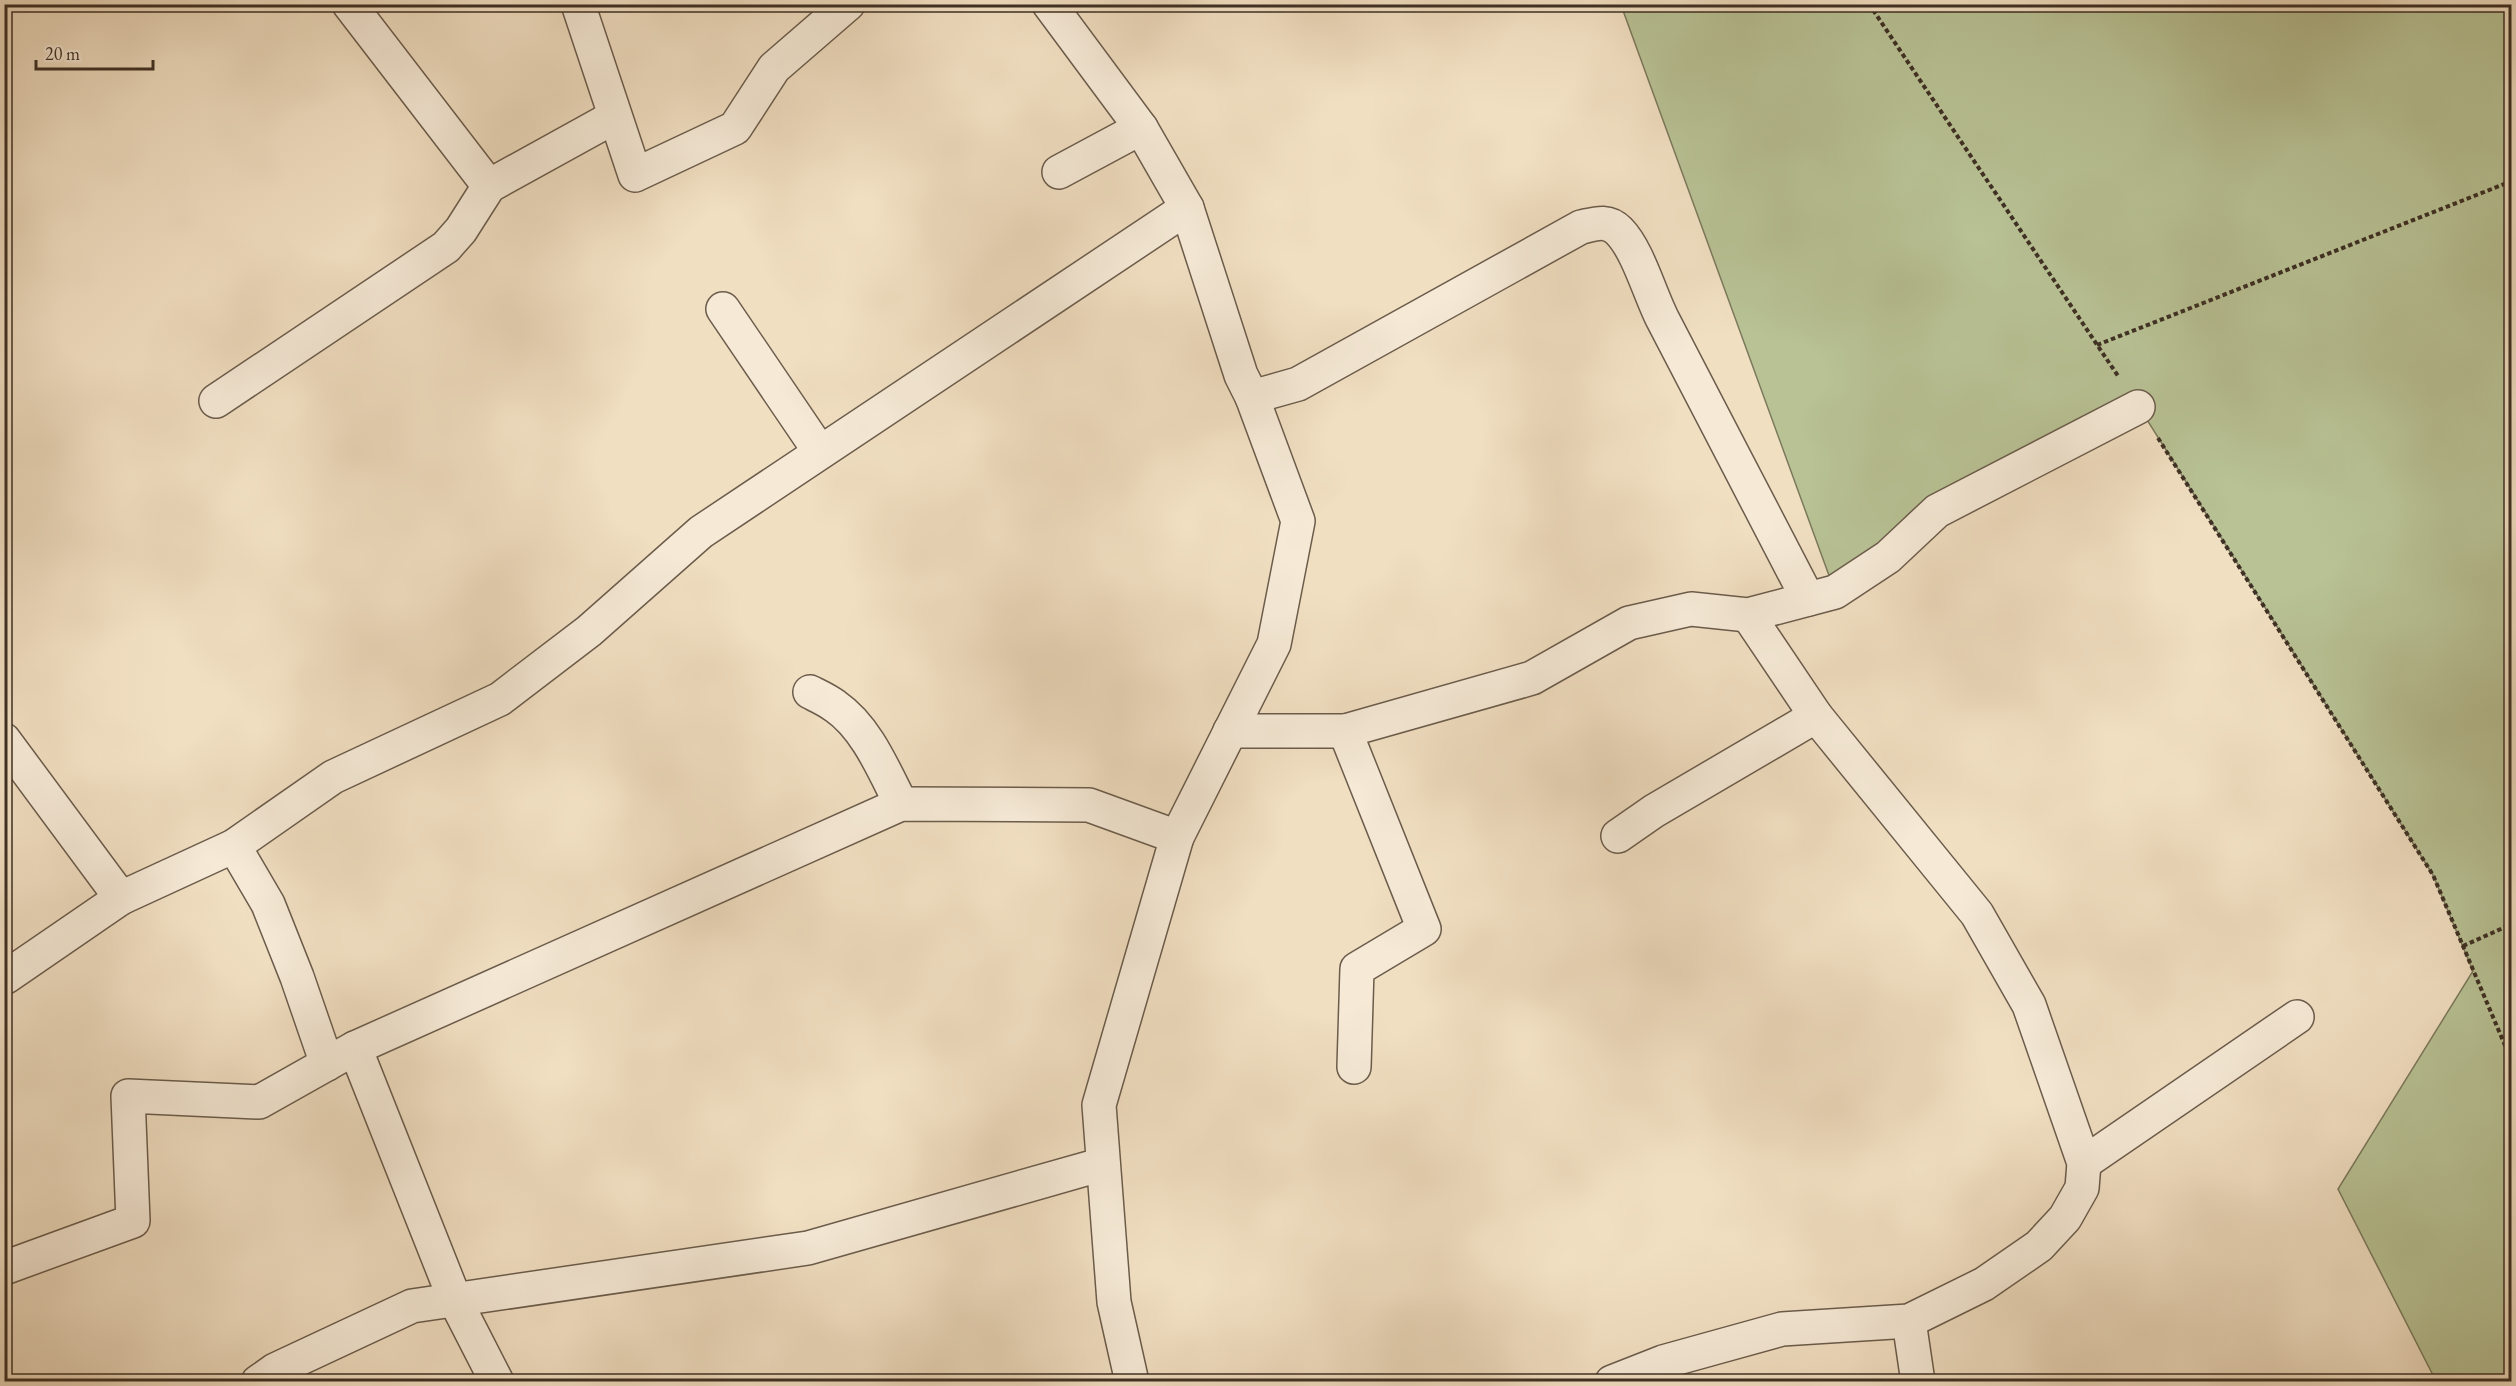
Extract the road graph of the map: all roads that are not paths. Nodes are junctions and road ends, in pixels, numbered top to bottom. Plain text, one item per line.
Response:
1 (349, 4) edge
2 (578, 4) edge
3 (848, 4) edge
4 (1053, 6) edge
5 (614, 117) junction
6 (1141, 128) junction
7 (1059, 172) dead end
8 (489, 186) junction
9 (1187, 208) junction
10 (723, 309) dead end
11 (1252, 397) junction
12 (216, 401) dead end
13 (2138, 407) road end
14 (820, 452) junction
15 (1808, 599) junction
16 (1748, 615) junction
17 (810, 692) dead end
18 (1816, 716) junction
19 (1230, 731) junction
20 (1345, 731) junction
21 (4, 740) edge
22 (901, 804) junction
23 (1618, 836) dead end
24 (1177, 837) junction
25 (234, 846) junction
26 (121, 898) junction
27 (6, 977) dead end
28 (2297, 1017) dead end
29 (355, 1048) junction
30 (327, 1064) junction
31 (1354, 1067) dead end
32 (2084, 1163) junction
33 (1103, 1164) junction
34 (4, 1268) edge
35 (454, 1299) junction
36 (1909, 1321) junction
37 (1690, 1369) edge
38 (258, 1382) edge
39 (497, 1382) edge
40 (1132, 1382) edge
41 (1612, 1382) edge
42 (1918, 1382) edge

1 - 8 street
2 - 5 street
3 - 5 street
4 - 6 street
5 - 8 street
6 - 7 street
6 - 9 street
8 - 12 street
9 - 11 street
9 - 14 street
10 - 14 street
11 - 15 street
11 - 19 street
13 - 15 street
14 - 25 street
15 - 16 street
16 - 18 street
16 - 20 street
17 - 22 street
18 - 23 street
18 - 32 street
19 - 20 street
19 - 24 street
20 - 31 street
21 - 26 street
22 - 24 street
22 - 29 street
24 - 33 street
25 - 26 street
25 - 30 street
26 - 27 street
28 - 32 street
29 - 30 street
29 - 35 street
30 - 34 street
32 - 36 street
33 - 35 street
33 - 40 street
35 - 38 street
35 - 39 street
36 - 37 street
36 - 42 street
37 - 41 street

